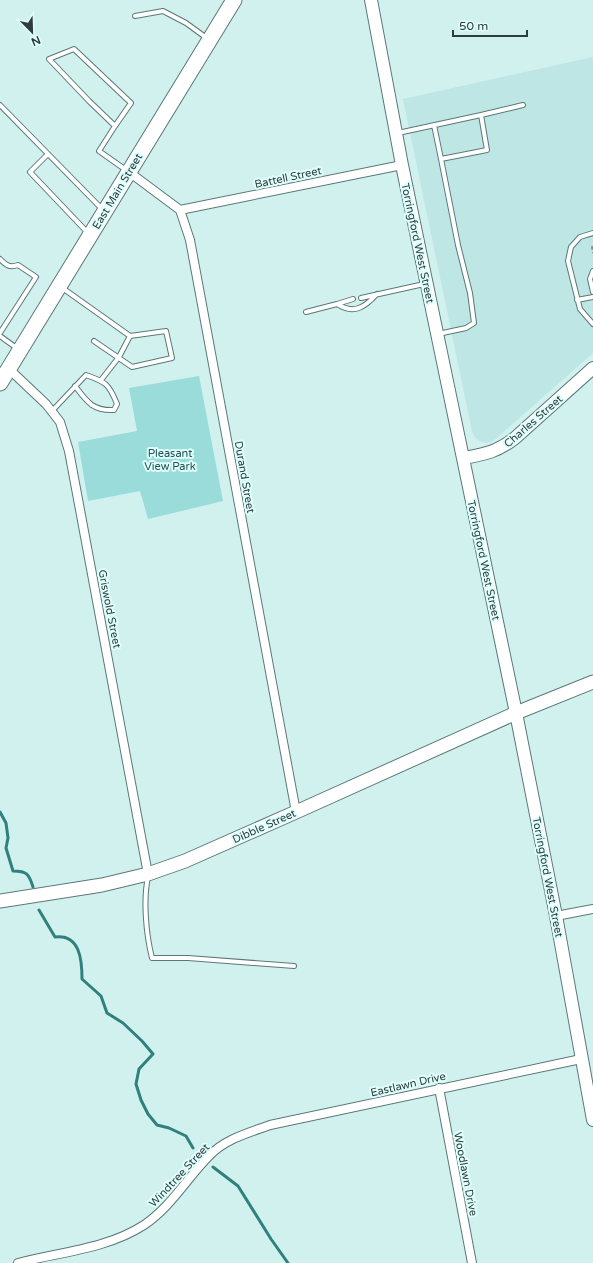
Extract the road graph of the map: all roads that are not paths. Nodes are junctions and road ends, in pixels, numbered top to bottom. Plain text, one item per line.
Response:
1 (234, 0) edge
2 (371, 0) edge
3 (136, 16) dead end
4 (210, 40) junction
5 (0, 105) edge
6 (523, 105) dead end
7 (481, 115) junction
8 (434, 125) junction
9 (116, 126) junction
10 (396, 133) junction
11 (48, 154) junction
12 (441, 159) junction
13 (402, 165) junction
14 (128, 172) junction
15 (180, 210) junction
16 (104, 212) junction
17 (593, 233) edge
18 (90, 235) junction
19 (0, 259) edge
20 (593, 271) edge
21 (427, 283) junction
22 (59, 286) junction
23 (593, 292) edge
24 (378, 294) junction
25 (593, 297) edge
26 (361, 298) dead end
27 (354, 300) dead end
28 (578, 300) junction
29 (337, 304) junction
30 (306, 312) dead end
31 (593, 324) edge
32 (0, 334) edge
33 (437, 334) junction
34 (130, 336) junction
35 (94, 341) dead end
36 (20, 350) junction
37 (119, 357) junction
38 (593, 368) edge
39 (9, 369) junction
40 (101, 380) junction
41 (0, 383) edge
42 (75, 386) junction
43 (52, 411) junction
44 (464, 458) junction
45 (593, 682) edge
46 (516, 712) junction
47 (296, 812) junction
48 (148, 874) junction
49 (0, 901) edge
50 (593, 909) edge
51 (556, 916) junction
52 (294, 966) dead end
53 (581, 1059) junction
54 (590, 1087) edge
55 (439, 1088) junction
56 (593, 1120) edge
57 (241, 1135) joint
58 (18, 1263) edge
59 (472, 1263) edge

1 - 4 highway, East Main Street
2 - 10 main road, Torringford West Street
3 - 4 lane
4 - 14 highway, East Main Street
5 - 11 lane
6 - 7 lane
7 - 8 lane
7 - 12 lane
8 - 10 lane
8 - 12 lane
9 - 9 lane
9 - 14 lane
10 - 13 main road, Torringford West Street
11 - 16 lane
11 - 18 lane
12 - 33 lane
13 - 15 street, Battell Street
13 - 21 main road, Torringford West Street
14 - 15 street
14 - 16 highway, East Main Street
15 - 47 street, Durand Street
16 - 18 highway, East Main Street
17 - 28 lane
18 - 22 highway, East Main Street
19 - 32 lane
20 - 23 lane
21 - 24 lane
21 - 33 main road, Torringford West Street
22 - 34 lane
22 - 36 highway, East Main Street
24 - 26 lane
24 - 29 lane
25 - 28 lane
27 - 29 lane
28 - 31 lane
29 - 30 lane
32 - 36 lane
33 - 44 main road, Torringford West Street
34 - 37 lane
34 - 37 lane
35 - 37 lane
36 - 39 highway, East Main Street
37 - 40 lane
38 - 44 main road, Charles Street
39 - 41 highway, East Main Street
39 - 43 street, Griswold Street
40 - 42 lane
40 - 42 lane
42 - 43 lane
43 - 48 street, Griswold Street
44 - 46 main road, Torringford West Street
45 - 46 main road, Dibble Street
46 - 47 main road, Dibble Street
46 - 51 main road, Torringford West Street
47 - 48 main road, Dibble Street
48 - 49 main road, Dibble Street
48 - 52 lane
50 - 51 street
51 - 53 main road, Torringford West Street
53 - 54 main road, Torringford West Street
53 - 55 street, Eastlawn Drive
54 - 56 main road, Torringford West Street
55 - 57 street, Eastlawn Drive
55 - 59 street, Woodlawn Drive
57 - 58 street, Windtree Street

